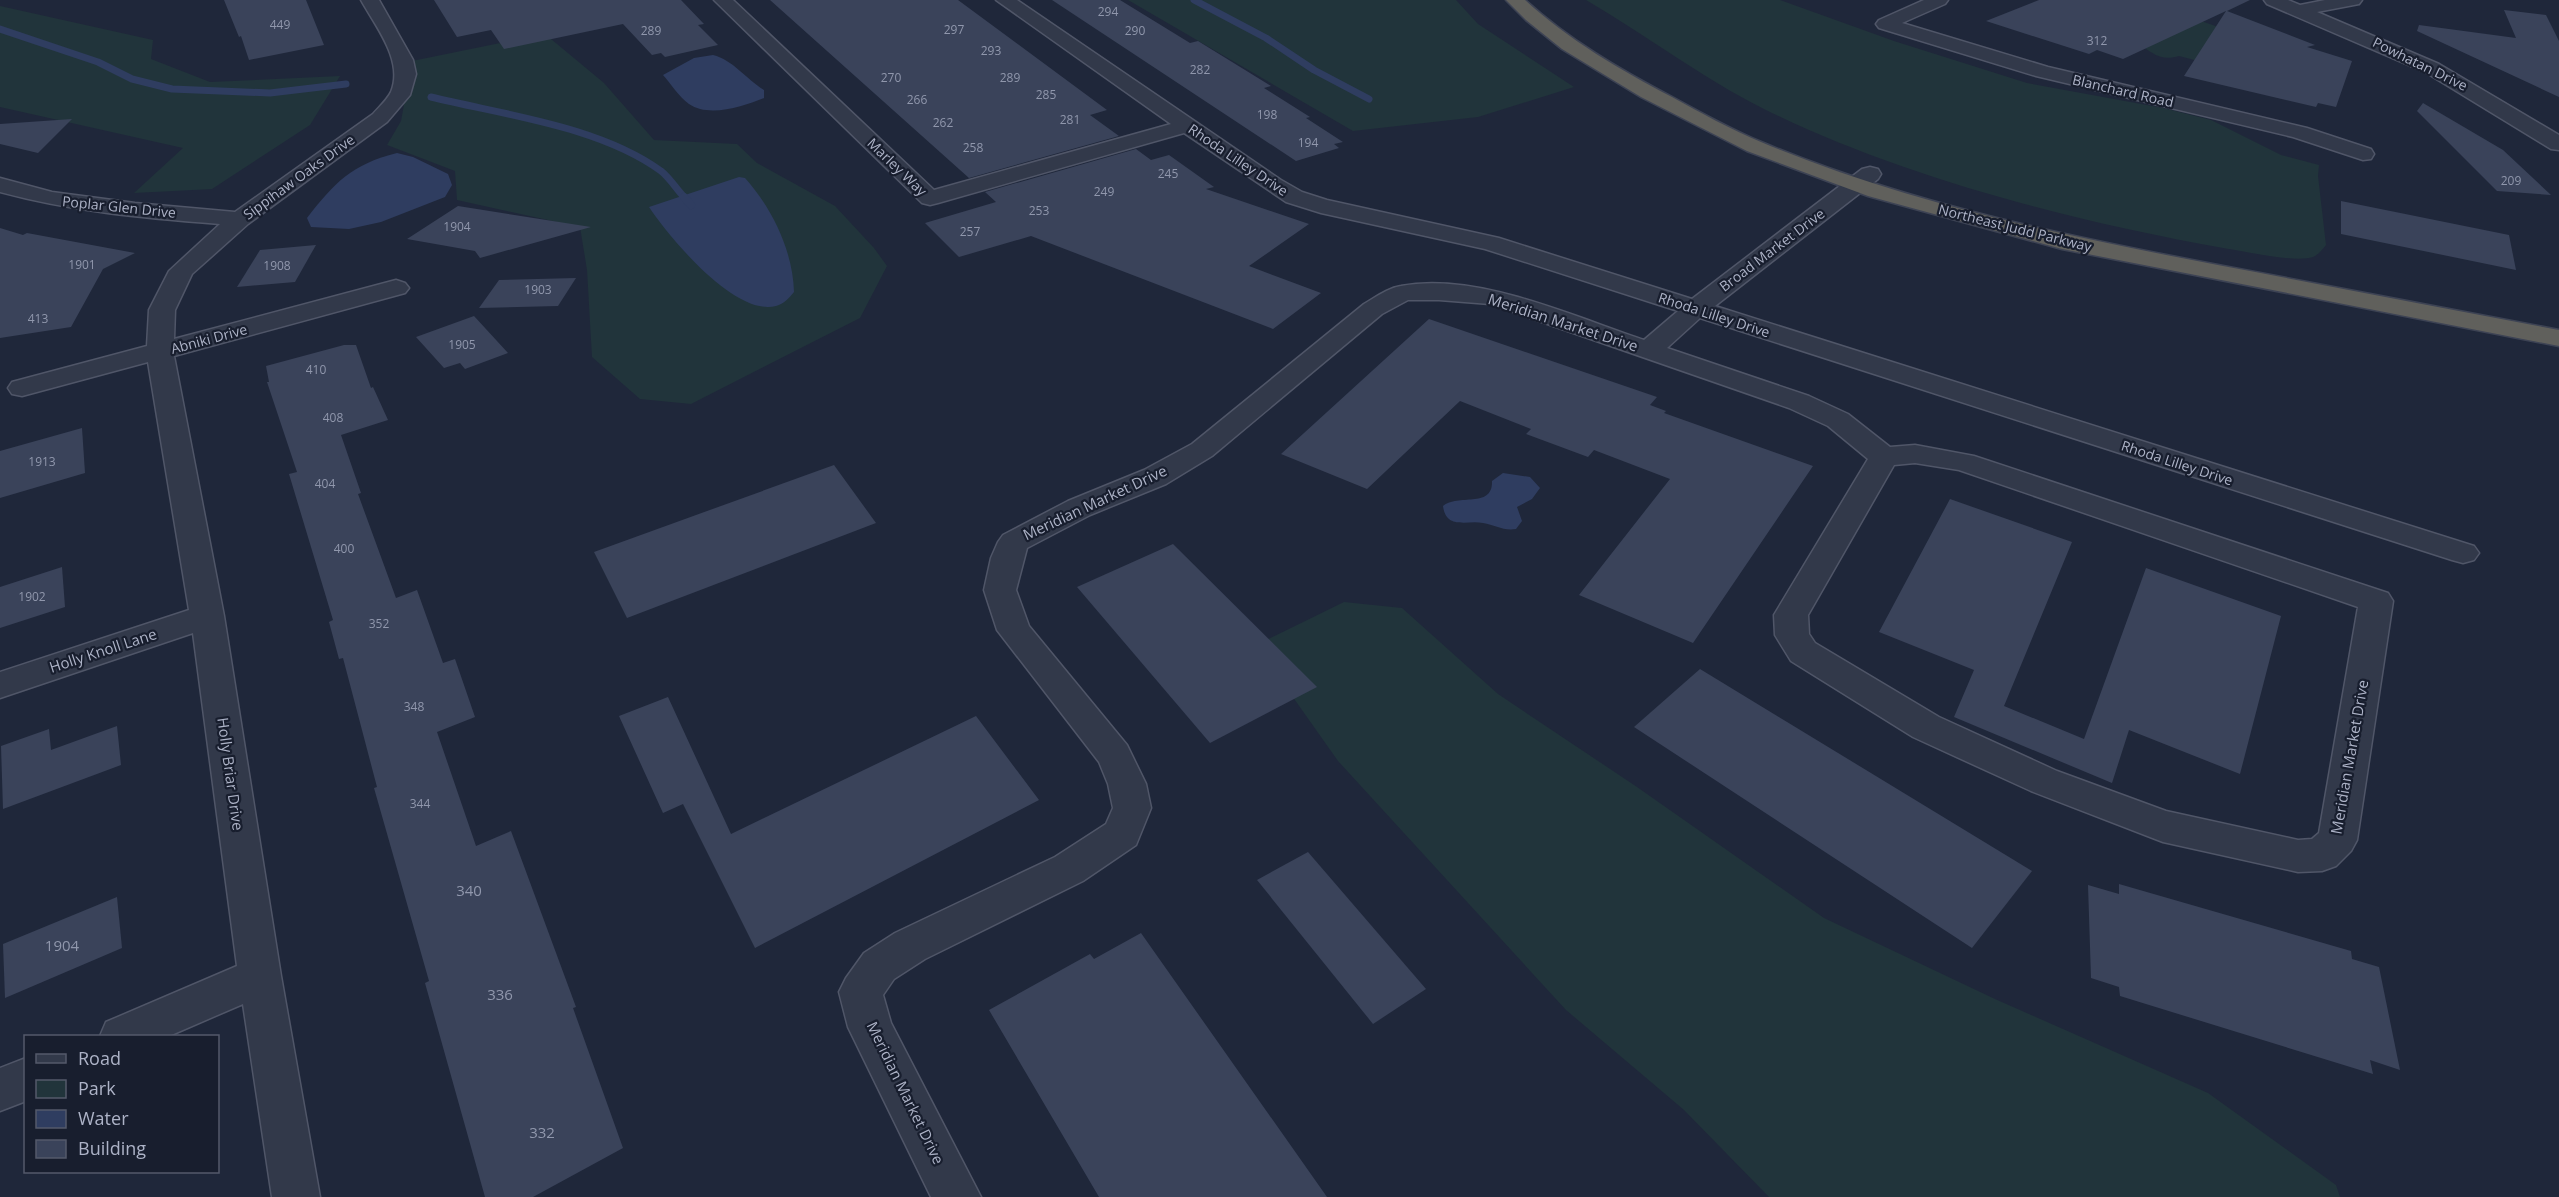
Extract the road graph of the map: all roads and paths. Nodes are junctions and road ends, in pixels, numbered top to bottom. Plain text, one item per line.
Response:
1 (370, 0) edge
2 (723, 0) edge
3 (1005, 0) edge
4 (1515, 0) edge
5 (1540, 0) edge
6 (1939, 0) edge
7 (2273, 0) edge
8 (2353, 0) edge
9 (2301, 10) junction
10 (1187, 126) junction
11 (2559, 144) edge
12 (2363, 154) dead end
13 (1863, 180) junction
14 (0, 185) edge
15 (240, 219) junction
16 (396, 288) dead end
17 (1696, 310) junction
18 (2559, 326) edge
19 (2559, 338) edge
20 (1647, 351) junction
21 (160, 352) junction
22 (22, 388) dead end
23 (1884, 457) junction
24 (2463, 553) dead end
25 (207, 616) junction
26 (0, 685) edge
27 (260, 976) junction
28 (124, 1035) edge
29 (24, 1080) edge
30 (0, 1090) edge
31 (296, 1197) edge
32 (957, 1197) edge

1 - 15 street, Sippihaw Oaks Drive
2 - 10 street, Marley Way
3 - 10 street, Rhoda Lilley Drive
4 - 13 highway, Northeast Judd Parkway
5 - 13 highway, Northeast Judd Parkway
6 - 12 street, Blanchard Road
7 - 9 street, Powhatan Drive
8 - 9 street
9 - 11 street, Powhatan Drive
10 - 17 street, Rhoda Lilley Drive
13 - 17 street, Broad Market Drive
13 - 18 highway, Northeast Judd Parkway
13 - 19 highway, Northeast Judd Parkway
14 - 15 street, Poplar Glen Drive
15 - 21 street, Sippihaw Oaks Drive
16 - 21 street, Abniki Drive
17 - 20 street, Broad Market Drive
17 - 24 street, Rhoda Lilley Drive
20 - 23 street, Meridian Market Drive
20 - 32 street, Meridian Market Drive
21 - 22 street, Abniki Drive
21 - 25 street, Holly Briar Drive
23 - 23 street, Meridian Market Drive
25 - 26 street, Holly Knoll Lane
25 - 27 street, Holly Briar Drive
27 - 28 street
27 - 31 street, Holly Briar Drive
29 - 30 street

